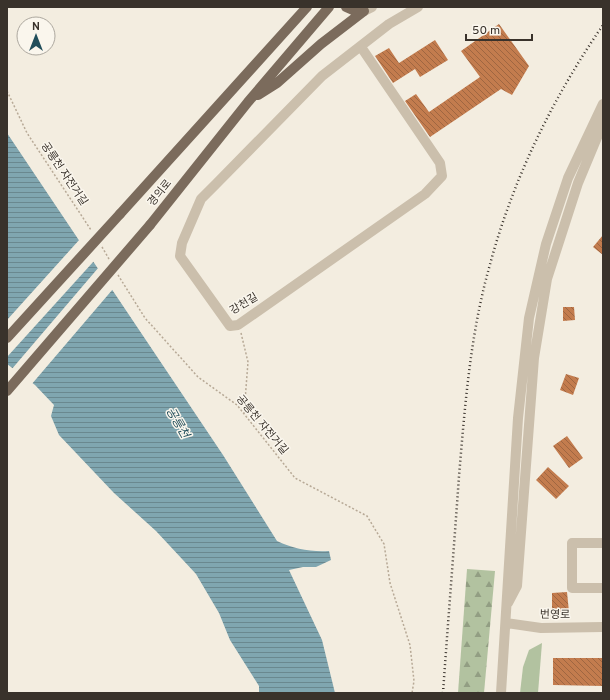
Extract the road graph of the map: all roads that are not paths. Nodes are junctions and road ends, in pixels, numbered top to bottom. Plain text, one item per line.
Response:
1 (307, 7) edge
2 (329, 7) edge
3 (346, 7) edge
4 (418, 7) edge
5 (368, 9) edge
6 (361, 47) junction
7 (248, 102) junction
8 (603, 104) edge
9 (603, 123) edge
10 (7, 338) edge
11 (7, 391) edge
12 (603, 543) edge
13 (603, 588) edge
14 (508, 605) junction
15 (506, 623) junction
16 (603, 627) edge
17 (501, 693) edge

1 - 10 main road, 경의로, bridge
2 - 7 main road, 경의로
3 - 5 main road
4 - 6 street, 강천길
5 - 7 main road
6 - 6 street, 강천길
7 - 11 main road, 경의로, bridge
8 - 14 street
9 - 14 street
12 - 13 street
14 - 15 street
15 - 16 street, 번영로
15 - 17 street

